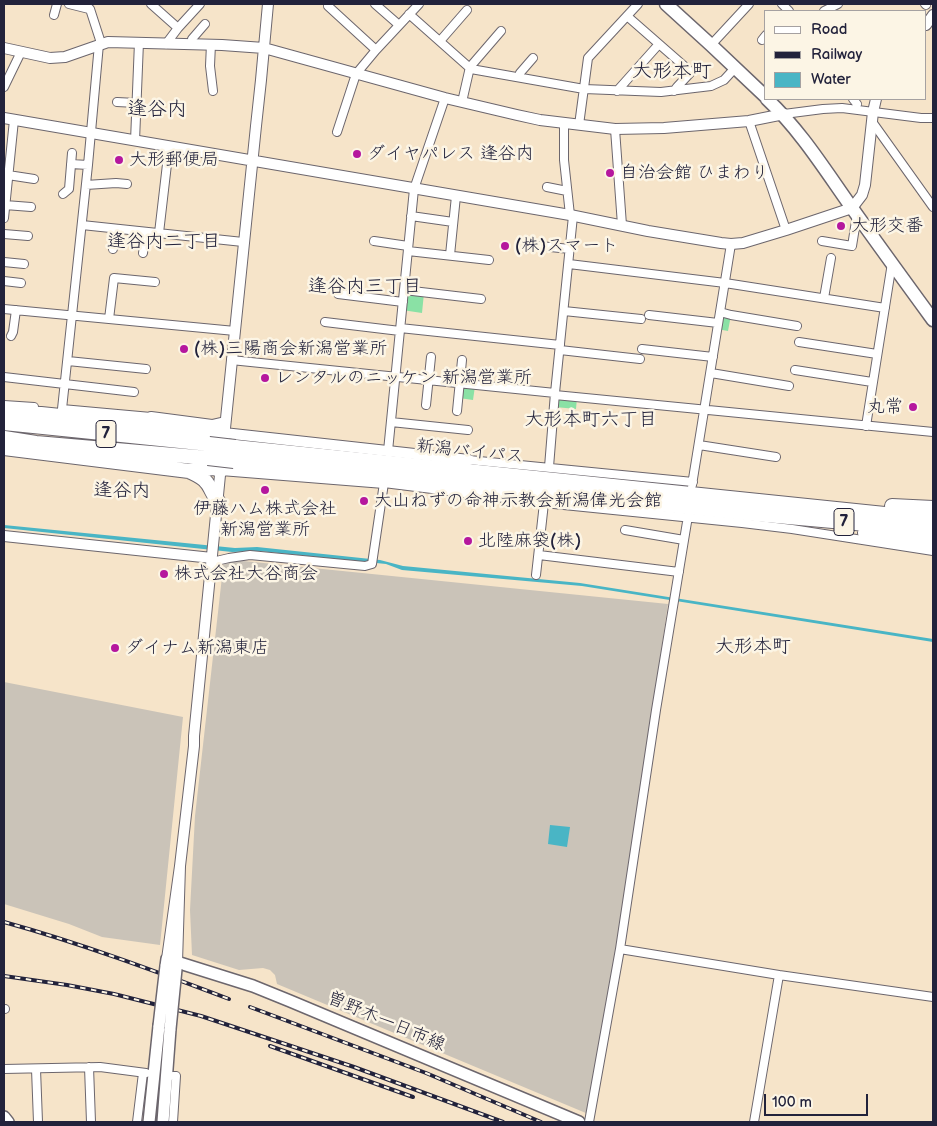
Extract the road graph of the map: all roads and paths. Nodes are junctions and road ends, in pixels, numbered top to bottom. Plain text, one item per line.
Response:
1 (57, 4) edge
2 (69, 4) edge
3 (151, 4) edge
4 (200, 4) edge
5 (268, 4) edge
6 (375, 4) edge
7 (419, 4) edge
8 (638, 4) edge
9 (666, 4) edge
10 (749, 4) edge
11 (838, 4) edge
12 (87, 6) edge
13 (328, 6) dead end
14 (467, 10) dead end
15 (826, 10) edge
16 (409, 14) junction
17 (54, 15) dead end
18 (627, 16) junction
19 (205, 24) dead end
20 (399, 25) junction
21 (178, 28) junction
22 (501, 31) dead end
23 (440, 41) junction
24 (139, 42) junction
25 (100, 44) junction
26 (166, 44) junction
27 (192, 44) junction
28 (211, 44) junction
29 (659, 44) junction
30 (711, 45) junction
31 (4, 48) edge
32 (264, 48) junction
33 (376, 50) junction
34 (21, 52) junction
35 (533, 58) dead end
36 (470, 67) junction
37 (735, 68) junction
38 (356, 74) junction
39 (519, 77) junction
40 (4, 87) edge
41 (584, 89) junction
42 (213, 91) dead end
43 (617, 91) junction
44 (674, 91) junction
45 (764, 95) edge
46 (444, 98) junction
47 (769, 100) edge
48 (876, 100) edge
49 (118, 102) dead end
50 (462, 102) junction
51 (136, 103) junction
52 (784, 114) junction
53 (873, 117) junction
54 (933, 118) edge
55 (9, 119) edge
56 (749, 121) junction
57 (564, 123) junction
58 (580, 124) junction
59 (615, 128) junction
60 (336, 132) dead end
61 (91, 134) junction
62 (135, 141) junction
63 (169, 147) junction
64 (72, 153) dead end
65 (252, 162) junction
66 (70, 164) junction
67 (88, 164) junction
68 (8, 175) junction
69 (34, 179) dead end
70 (126, 184) dead end
71 (86, 185) junction
72 (547, 187) dead end
73 (414, 189) junction
74 (567, 191) junction
75 (63, 194) dead end
76 (456, 196) junction
77 (5, 199) edge
78 (933, 207) edge
79 (31, 208) dead end
80 (855, 212) junction
81 (411, 216) junction
82 (572, 216) junction
83 (4, 218) edge
84 (452, 222) junction
85 (82, 225) junction
86 (622, 225) junction
87 (116, 229) junction
88 (786, 230) junction
89 (146, 232) junction
90 (159, 233) junction
91 (4, 234) edge
92 (28, 236) dead end
93 (374, 241) dead end
94 (822, 241) dead end
95 (244, 242) junction
96 (731, 244) junction
97 (540, 246) dead end
98 (408, 248) junction
99 (113, 249) dead end
100 (570, 249) junction
101 (143, 253) dead end
102 (450, 255) junction
103 (831, 258) dead end
104 (489, 260) dead end
105 (4, 262) edge
106 (24, 264) dead end
107 (569, 264) junction
108 (892, 264) junction
109 (4, 281) edge
110 (155, 282) dead end
111 (21, 283) dead end
112 (725, 283) junction
113 (404, 290) junction
114 (338, 294) dead end
115 (824, 298) junction
116 (481, 299) dead end
117 (402, 302) junction
118 (885, 308) junction
119 (4, 309) edge
120 (16, 310) junction
121 (564, 311) junction
122 (720, 312) junction
123 (73, 315) junction
124 (109, 319) junction
125 (933, 320) edge
126 (325, 322) dead end
127 (718, 323) junction
128 (797, 326) dead end
129 (400, 330) junction
130 (234, 331) junction
131 (11, 336) dead end
132 (799, 342) dead end
133 (560, 347) junction
134 (642, 349) dead end
135 (877, 354) junction
136 (431, 356) dead end
137 (713, 357) junction
138 (640, 359) dead end
139 (232, 360) junction
140 (462, 360) dead end
141 (68, 361) junction
142 (146, 369) dead end
143 (795, 370) dead end
144 (710, 373) junction
145 (395, 376) junction
146 (4, 377) edge
147 (429, 380) junction
148 (872, 382) junction
149 (460, 383) junction
150 (65, 384) junction
151 (789, 386) dead end
152 (134, 392) dead end
153 (555, 394) junction
154 (4, 405) edge
155 (426, 405) dead end
156 (704, 409) junction
157 (62, 410) junction
158 (456, 411) dead end
159 (4, 413) edge
160 (151, 417) joint
161 (390, 422) junction
162 (4, 423) edge
163 (866, 426) junction
164 (225, 427) junction
165 (468, 430) dead end
166 (933, 432) edge
167 (4, 438) edge
168 (699, 445) junction
169 (4, 448) edge
170 (208, 451) junction
171 (388, 451) junction
172 (234, 454) junction
173 (776, 457) dead end
174 (469, 460) joint
175 (550, 468) junction
176 (221, 470) junction
177 (189, 471) junction
178 (384, 483) junction
179 (218, 501) junction
180 (764, 501) junction
181 (544, 503) junction
182 (933, 508) edge
183 (754, 514) junction
184 (688, 516) junction
185 (933, 519) edge
186 (625, 530) dead end
187 (933, 530) edge
188 (4, 536) edge
189 (684, 540) junction
190 (933, 542) edge
191 (933, 551) edge
192 (539, 555) junction
193 (212, 560) junction
194 (679, 572) junction
195 (536, 575) dead end
196 (620, 948) junction
197 (172, 964) junction
198 (779, 975) junction
199 (933, 997) edge
200 (89, 1067) junction
201 (4, 1069) edge
202 (36, 1069) junction
203 (173, 1076) dead end
204 (4, 1117) edge
205 (8, 1122) edge
206 (38, 1122) edge
207 (90, 1122) edge
208 (137, 1122) edge
209 (149, 1122) edge
210 (163, 1122) edge
211 (173, 1122) edge
212 (579, 1122) edge
213 (589, 1122) edge
214 (754, 1122) edge

1 - 17 street
2 - 12 street
3 - 21 street
4 - 21 street
5 - 32 street
6 - 20 street
7 - 16 street
8 - 18 street
9 - 30 main road
10 - 30 street
11 - 15 street
12 - 25 street
13 - 33 street
14 - 23 street
16 - 20 street
16 - 23 street
18 - 29 street
18 - 41 street
19 - 27 street
20 - 33 street
21 - 26 street
22 - 36 street
23 - 36 street
24 - 25 street
24 - 26 street
24 - 51 street
25 - 34 street
25 - 61 street
26 - 27 street
27 - 28 street
28 - 32 street
28 - 42 street
29 - 43 street
29 - 44 street
30 - 37 main road
31 - 34 street
32 - 38 street
32 - 65 street
33 - 38 street
34 - 40 street
35 - 39 street
36 - 39 street
36 - 50 street
37 - 44 street
37 - 45 main road
38 - 46 street
38 - 60 street
39 - 41 street
41 - 43 street
41 - 58 street
43 - 44 street
46 - 50 street
46 - 73 street
47 - 52 main road
48 - 53 street
49 - 51 street
50 - 57 street
51 - 62 street
52 - 53 street
52 - 56 street
52 - 80 main road
53 - 54 street
53 - 78 street
53 - 80 street
55 - 61 street
55 - 68 street
56 - 59 street
56 - 88 street
57 - 58 street
57 - 74 street
58 - 59 street
59 - 86 street
61 - 62 street
61 - 67 street
62 - 63 street
63 - 65 street
63 - 90 street
64 - 66 street
65 - 73 street
65 - 95 street
66 - 67 street
66 - 75 street
67 - 71 street
68 - 69 street
68 - 77 street
70 - 71 street
71 - 85 street
72 - 74 street
73 - 76 street
73 - 81 street
74 - 82 street
76 - 82 street
76 - 84 street
77 - 79 street
77 - 83 street
80 - 88 street
80 - 94 street
80 - 108 main road
81 - 84 street
81 - 98 street
82 - 86 street
82 - 100 street
84 - 102 street
85 - 87 street
85 - 123 street
86 - 96 street
87 - 89 street
87 - 99 street
88 - 96 street
89 - 90 street
89 - 101 street
90 - 95 street
91 - 92 street
93 - 98 street
95 - 130 street
96 - 112 street
97 - 100 street
98 - 102 street
98 - 113 street
100 - 107 street
102 - 104 street
103 - 115 street
105 - 106 street
107 - 112 street
107 - 121 street
108 - 118 street
108 - 125 main road
109 - 111 street
110 - 124 street
112 - 115 street
112 - 122 street
113 - 116 street
113 - 117 street
114 - 117 street
115 - 118 street
117 - 129 street
118 - 135 street
119 - 120 street
120 - 123 street
120 - 131 street
121 - 127 street
121 - 133 street
122 - 127 street
122 - 128 street
123 - 124 street
123 - 141 street
124 - 130 street
126 - 129 street
127 - 137 street
129 - 133 street
129 - 145 street
130 - 139 street
132 - 135 street
133 - 138 street
133 - 153 street
134 - 137 street
135 - 148 street
136 - 147 street
137 - 144 street
139 - 145 street
139 - 164 street
140 - 149 street
141 - 142 street
141 - 150 street
143 - 148 street
144 - 151 street
144 - 156 street
145 - 147 street
145 - 161 street
146 - 150 street
147 - 149 street
147 - 155 street
148 - 163 street
149 - 153 street
149 - 158 street
150 - 152 street
150 - 157 street
153 - 156 street
153 - 175 street
154 - 157 street
156 - 163 street
156 - 168 street
157 - 160 street
159 - 164 highway
160 - 164 street
161 - 165 street
161 - 171 street
162 - 170 highway, 新潟バイパス / 7
163 - 166 street
164 - 171 street
164 - 176 street
167 - 170 highway, 新潟バイパス / 7
168 - 173 street
168 - 175 street
169 - 177 highway
170 - 172 highway, 新潟バイパス / 7, bridge
171 - 174 street
172 - 180 highway, 新潟バイパス / 7
172 - 183 highway, 新潟バイパス / 7
174 - 175 street
176 - 177 highway
176 - 178 street
176 - 179 street
177 - 179 highway
178 - 181 street
178 - 193 street
179 - 193 street
180 - 182 highway
180 - 185 highway, 新潟バイパス / 7
181 - 184 street
181 - 192 street
183 - 187 highway, 新潟バイパス / 7
183 - 190 highway
184 - 189 street
184 - 191 street
186 - 189 street
188 - 193 street
189 - 194 street
192 - 194 street
192 - 195 street
193 - 197 street
194 - 196 street
196 - 198 street
196 - 213 street
197 - 209 main road, bridge
197 - 210 main road, bridge
197 - 212 main road, 曽野木一日市線
198 - 199 street
198 - 214 street
200 - 202 street
200 - 207 street
200 - 208 street
201 - 202 street
202 - 206 street
203 - 211 street
204 - 205 main road

